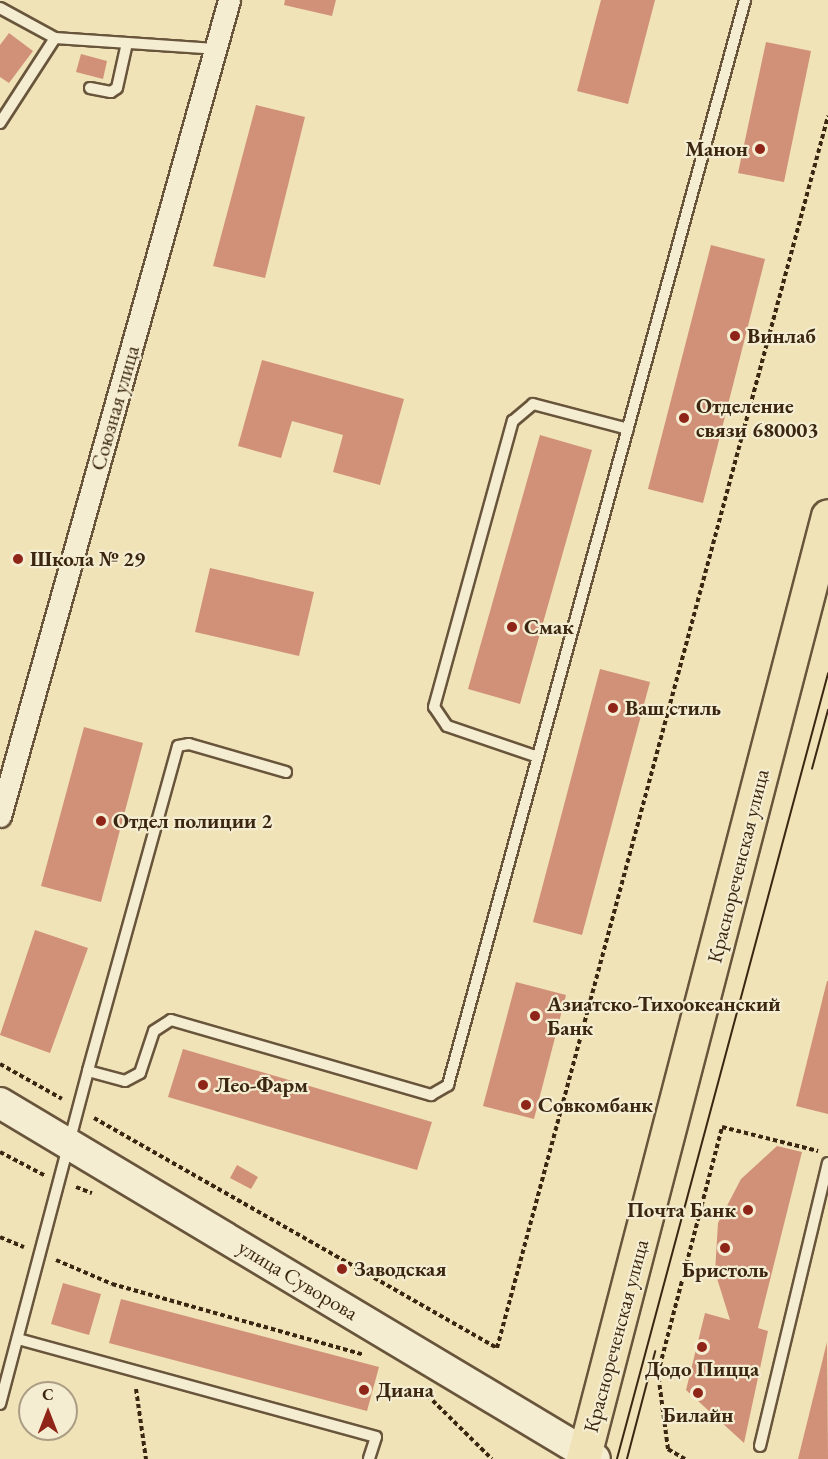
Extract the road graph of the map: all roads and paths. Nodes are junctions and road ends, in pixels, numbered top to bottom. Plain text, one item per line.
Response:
1 (229, 0) edge
2 (745, 0) edge
3 (0, 8) edge
4 (55, 38) junction
5 (127, 43) junction
6 (215, 49) junction
7 (90, 87) dead end
8 (828, 116) edge
9 (0, 123) edge
10 (628, 429) junction
11 (828, 516) edge
12 (538, 757) junction
13 (286, 772) dead end
14 (0, 816) edge
15 (0, 1064) edge
16 (88, 1071) junction
17 (0, 1103) edge
18 (78, 1109) junction
19 (69, 1145) junction
20 (828, 1154) edge
21 (828, 1163) edge
22 (0, 1237) edge
23 (40, 1254) junction
24 (18, 1339) junction
25 (373, 1358) dead end
26 (134, 1371) junction
27 (413, 1380) dead end
28 (0, 1404) edge
29 (760, 1446) dead end
30 (588, 1456) edge
31 (146, 1459) edge
32 (369, 1459) edge
33 (492, 1459) edge
34 (685, 1459) edge

1 - 6 street, Союзная улица
2 - 10 lane
3 - 4 lane
4 - 5 lane
4 - 9 lane
5 - 6 lane
5 - 7 lane
6 - 14 street, Союзная улица
8 - 18 path
10 - 12 lane
10 - 12 lane
11 - 30 main road, Краснореченская улица
12 - 16 lane
13 - 16 lane
15 - 18 path
16 - 18 lane
17 - 19 main road, улица Суворова
18 - 19 lane
19 - 23 lane
19 - 30 main road, улица Суворова
20 - 34 path
21 - 29 lane
22 - 23 path
23 - 24 lane
23 - 25 path
24 - 26 lane
24 - 28 lane
26 - 31 path
26 - 32 lane
27 - 33 path

